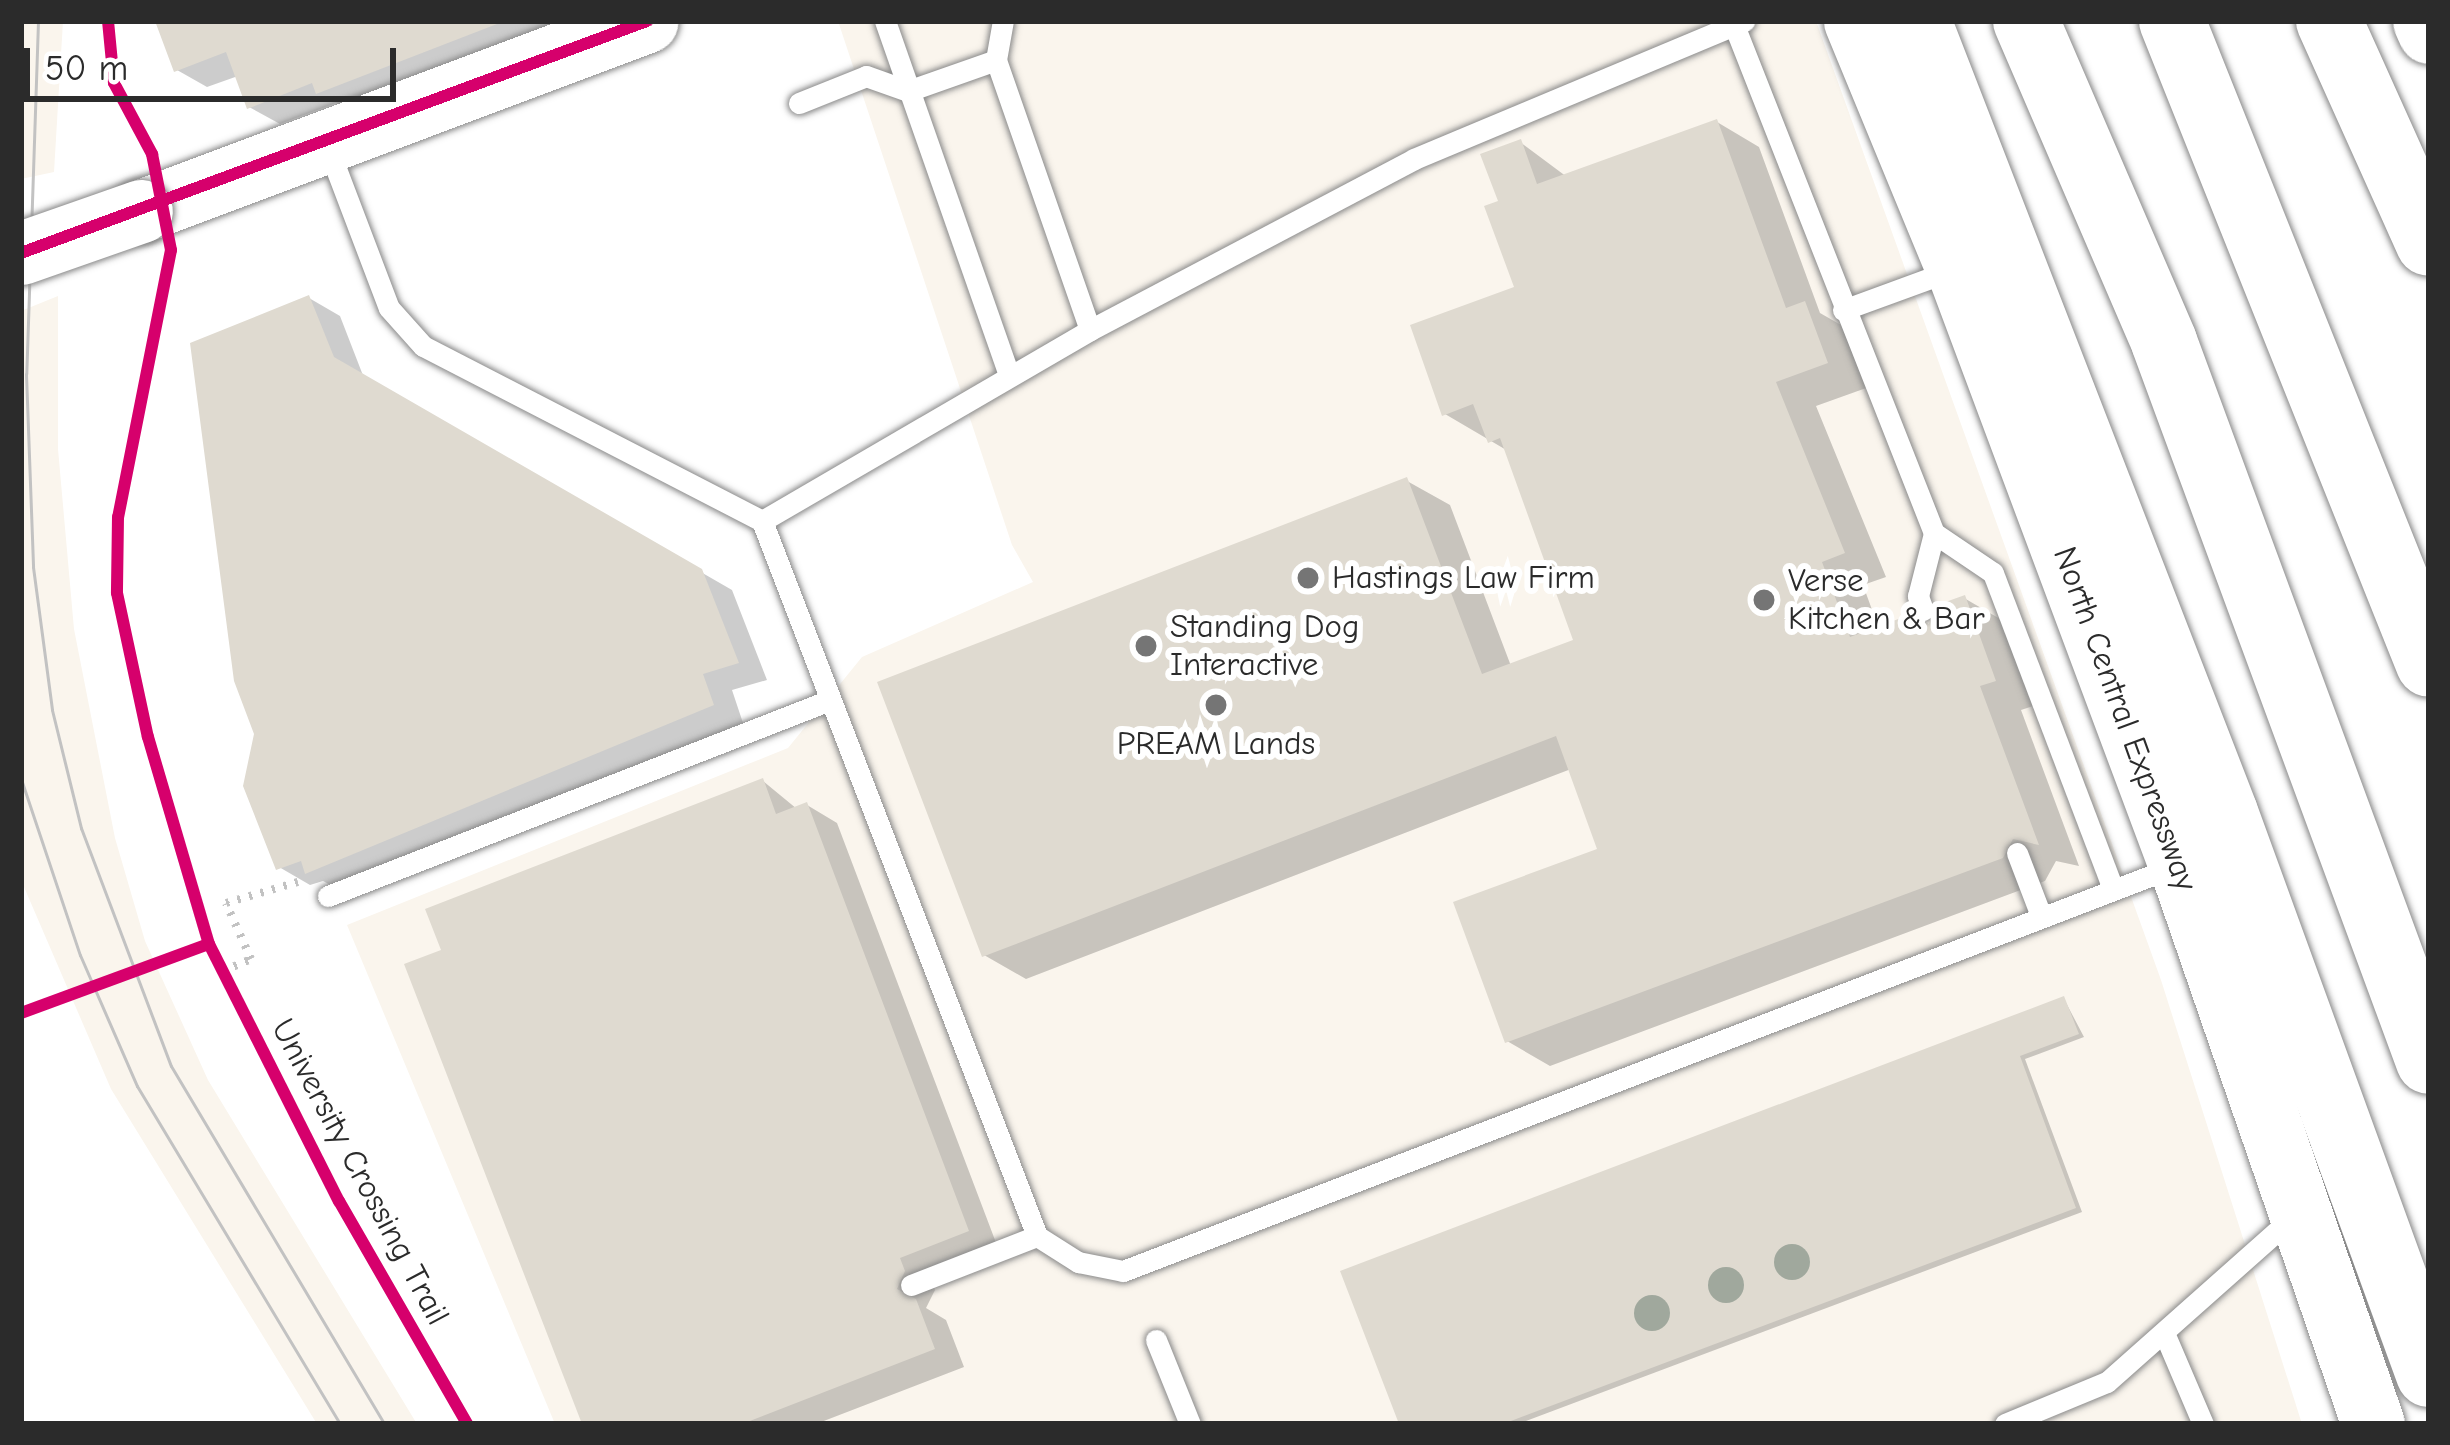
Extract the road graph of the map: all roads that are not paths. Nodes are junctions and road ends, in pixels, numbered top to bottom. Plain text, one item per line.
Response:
1 (647, 21) edge
2 (884, 21) edge
3 (1003, 21) edge
4 (1855, 21) edge
5 (1918, 21) edge
6 (2026, 21) edge
7 (2172, 21) edge
8 (2329, 21) edge
9 (2424, 21) edge
10 (1739, 23) edge
11 (2429, 32) edge
12 (996, 60) junction
13 (908, 91) junction
14 (799, 103) dead end
15 (327, 144) junction
16 (2429, 243) edge
17 (21, 253) edge
18 (1957, 268) junction
19 (1843, 310) junction
20 (1090, 329) junction
21 (1009, 375) junction
22 (762, 520) junction
23 (1934, 532) junction
24 (1923, 610) dead end
25 (2429, 664) edge
26 (830, 700) junction
27 (2017, 853) dead end
28 (2180, 865) junction
29 (2114, 889) junction
30 (328, 896) dead end
31 (2042, 916) junction
32 (2429, 1060) edge
33 (2301, 1210) junction
34 (1037, 1236) junction
35 (911, 1286) dead end
36 (2165, 1335) junction
37 (1156, 1340) dead end
38 (2429, 1374) edge
39 (2380, 1418) edge
40 (1190, 1424) edge
41 (2005, 1424) edge
42 (2203, 1424) edge

1 - 15 main road
2 - 13 lane
3 - 12 lane
4 - 18 main road, North Central Expressway
5 - 38 highway
6 - 32 highway
7 - 25 highway
8 - 16 highway
9 - 11 main road
10 - 19 lane
10 - 20 lane
12 - 13 lane
12 - 20 lane
13 - 14 lane
13 - 21 lane
15 - 17 main road, bridge
15 - 22 lane
18 - 19 lane
18 - 28 main road, North Central Expressway
19 - 23 lane
20 - 21 lane
21 - 22 lane
22 - 26 lane
23 - 24 lane
23 - 29 lane
26 - 30 lane
26 - 34 lane
27 - 31 lane
28 - 29 lane
28 - 33 main road, North Central Expressway
29 - 31 lane
31 - 34 lane
33 - 36 lane
33 - 39 main road, North Central Expressway
34 - 35 lane
36 - 41 lane
36 - 42 lane
37 - 40 lane

